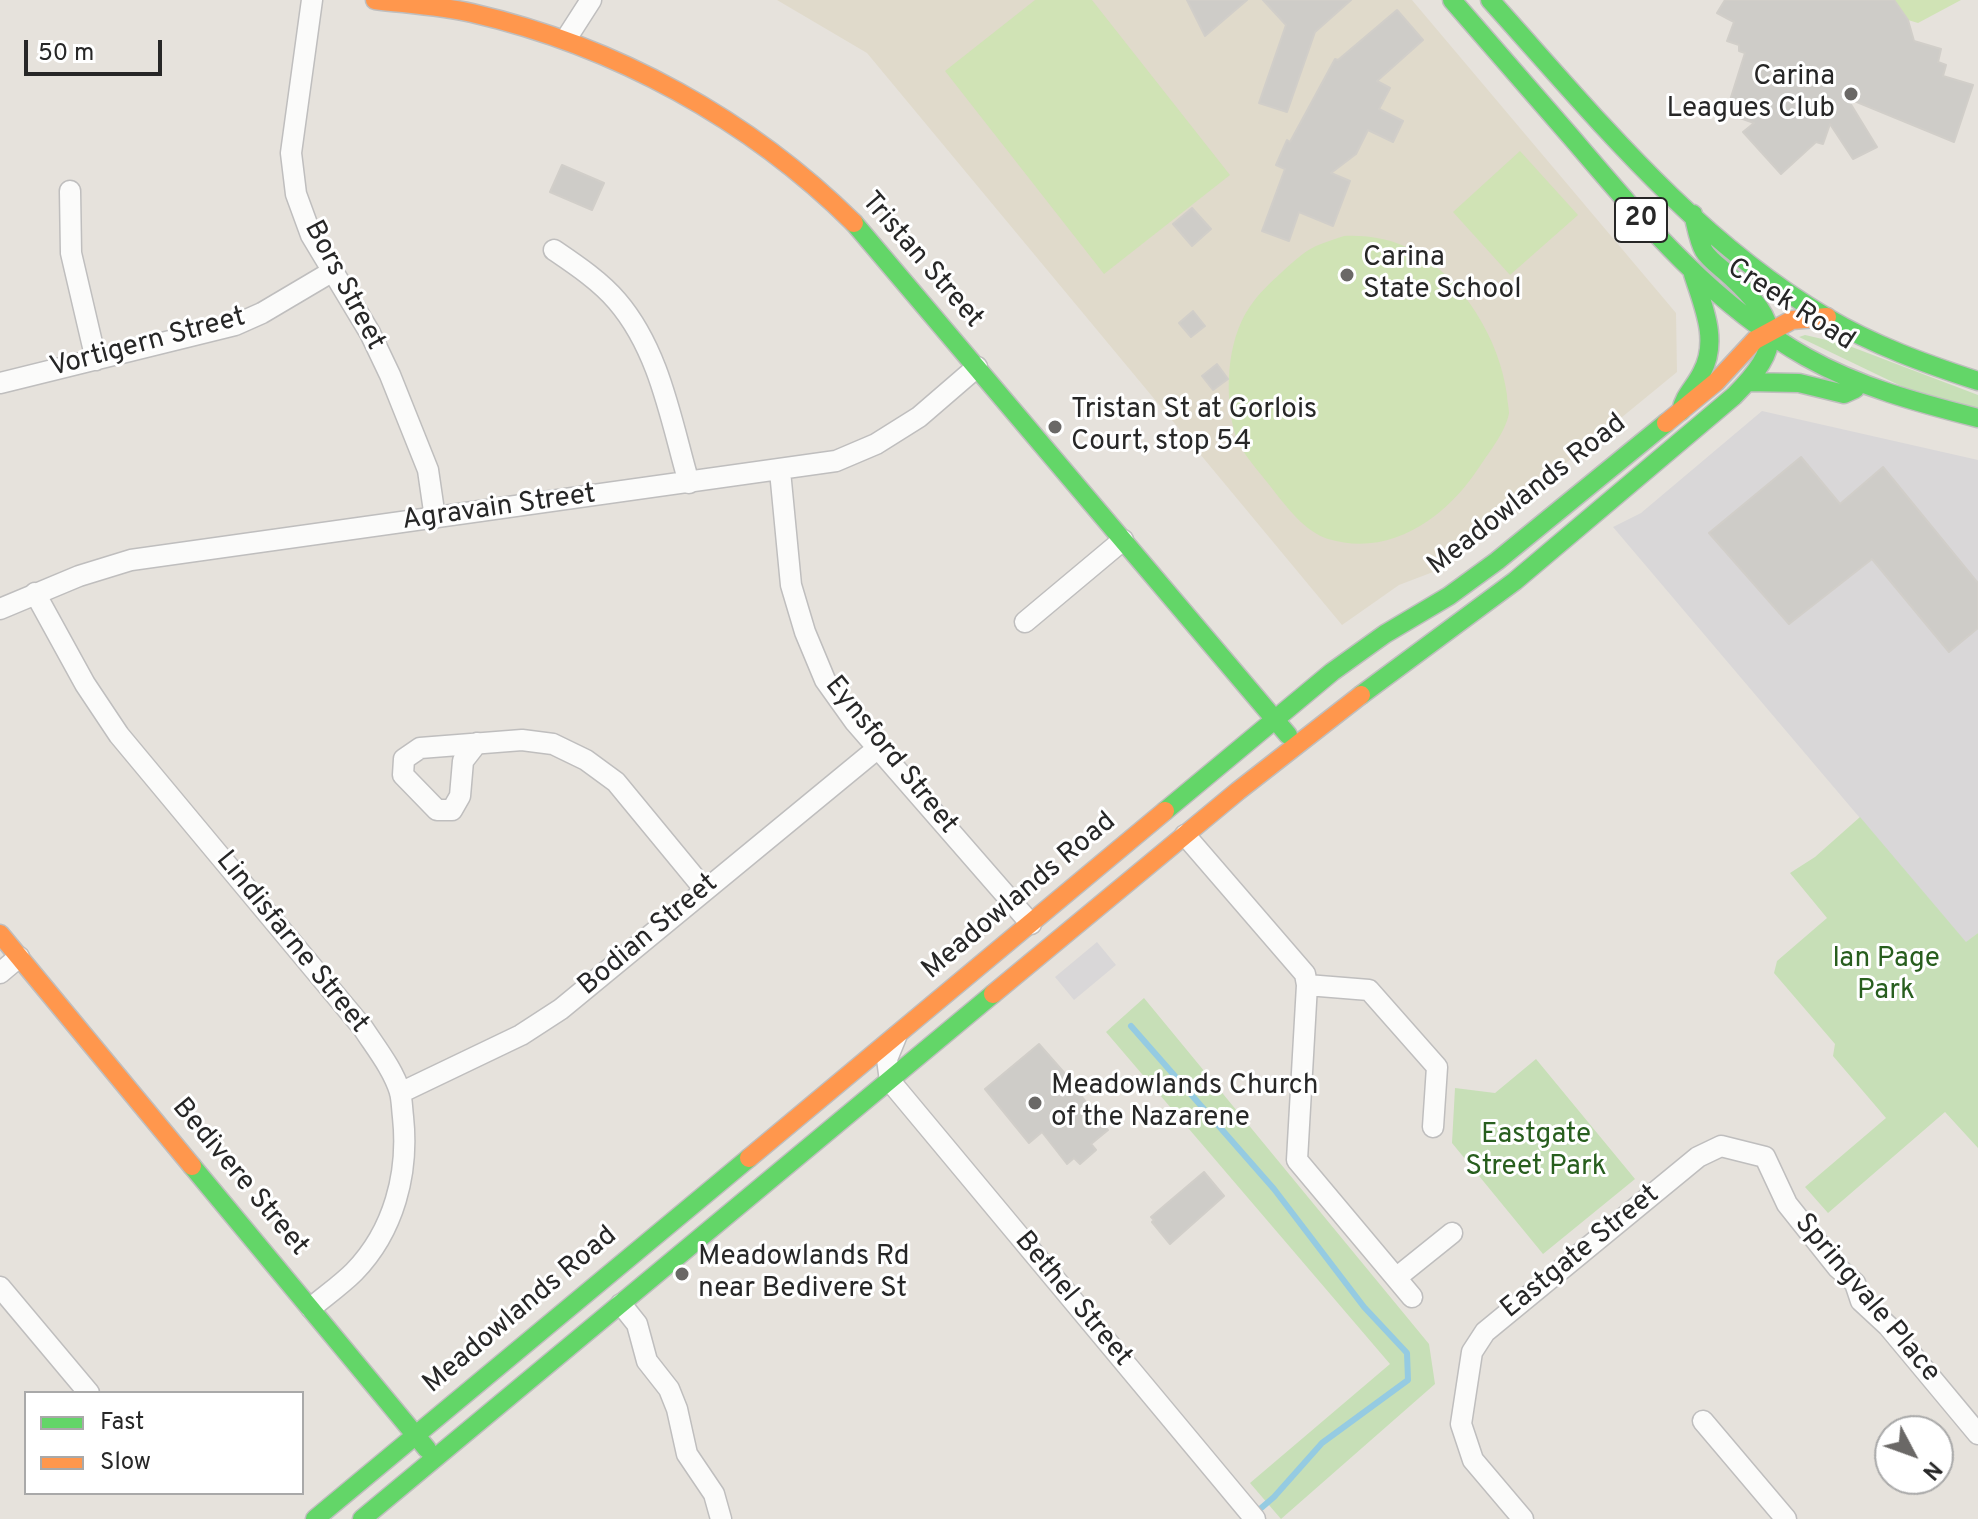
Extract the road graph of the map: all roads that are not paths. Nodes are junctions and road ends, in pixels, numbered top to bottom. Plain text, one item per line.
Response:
1 (312, 0) edge
2 (375, 0) edge
3 (591, 0) edge
4 (1452, 0) edge
5 (1490, 0) edge
6 (566, 39) junction
7 (70, 191) dead end
8 (1693, 214) junction
9 (554, 250) dead end
10 (333, 271) junction
11 (1692, 273) junction
12 (1827, 317) junction
13 (1769, 332) junction
14 (96, 360) junction
15 (977, 367) junction
16 (1978, 381) edge
17 (1748, 382) junction
18 (0, 383) edge
19 (1865, 385) junction
20 (1681, 411) junction
21 (1978, 418) edge
22 (780, 471) junction
23 (689, 483) junction
24 (435, 518) junction
25 (1123, 540) junction
26 (35, 593) junction
27 (0, 609) edge
28 (1025, 622) dead end
29 (1276, 720) junction
30 (477, 743) dead end
31 (1296, 745) junction
32 (878, 748) junction
33 (1185, 835) junction
34 (705, 890) junction
35 (1031, 924) junction
36 (0, 934) edge
37 (19, 957) junction
38 (0, 973) edge
39 (1307, 985) junction
40 (896, 1036) junction
41 (890, 1081) junction
42 (400, 1093) junction
43 (1433, 1127) dead end
44 (1765, 1157) joint
45 (733, 1171) junction
46 (1452, 1233) dead end
47 (1396, 1278) junction
48 (0, 1287) edge
49 (1412, 1297) dead end
50 (621, 1304) junction
51 (311, 1308) junction
52 (87, 1391) edge
53 (1703, 1421) dead end
54 (1978, 1434) edge
55 (416, 1435) junction
56 (435, 1458) junction
57 (1253, 1518) edge
58 (315, 1519) edge
59 (362, 1519) edge
60 (721, 1519) edge
61 (1523, 1519) edge
62 (1786, 1519) edge

1 - 10 street, Bors Street
2 - 6 main road, Tristan Street
3 - 6 street
4 - 11 main road, Creek Road / 20
5 - 8 main road, Creek Road / 20
6 - 15 main road, Tristan Street
7 - 14 street
8 - 12 main road, Creek Road / 20
8 - 13 main road
9 - 23 street
10 - 14 street, Vortigern Street
10 - 24 street, Bors Street
11 - 13 main road, Creek Road / 20
11 - 20 main road
12 - 13 main road, Meadowlands Road
12 - 16 main road, Creek Road / 20
13 - 17 main road, Meadowlands Road
13 - 19 main road, Creek Road / 20
13 - 20 main road, Meadowlands Road
14 - 18 street, Vortigern Street
15 - 22 street, Agravain Street
15 - 25 main road, Tristan Street
17 - 19 main road
17 - 31 main road, Meadowlands Road
19 - 21 main road, Creek Road / 20
20 - 29 main road, Meadowlands Road
22 - 23 street, Agravain Street
22 - 32 street, Eynsford Street
23 - 24 street, Agravain Street
24 - 26 street, Agravain Street
25 - 28 street
25 - 29 main road, Tristan Street
26 - 27 street, Agravain Street
26 - 42 street, Lindisfarne Street
29 - 31 main road, Tristan Street
29 - 35 main road, Meadowlands Road
30 - 34 street
31 - 33 main road, Meadowlands Road
32 - 34 street, Bodian Street
32 - 35 street, Eynsford Street
33 - 39 street
33 - 41 main road, Meadowlands Road
34 - 42 street, Bodian Street
35 - 40 main road, Meadowlands Road
36 - 37 main road, Bedivere Street
37 - 38 street
37 - 51 main road, Bedivere Street
39 - 43 street
39 - 47 street
40 - 41 street
40 - 45 main road, Meadowlands Road
41 - 45 street
41 - 50 main road, Meadowlands Road
41 - 57 street, Bethel Street
42 - 51 street, Lindisfarne Street
44 - 54 street, Springvale Place
44 - 61 street, Eastgate Street
45 - 55 main road, Meadowlands Road
46 - 47 street
47 - 49 street
48 - 52 street
50 - 56 main road, Meadowlands Road
50 - 60 street
51 - 55 main road, Bedivere Street
53 - 62 street
55 - 56 main road, Bedivere Street
55 - 58 main road, Meadowlands Road
56 - 59 main road, Meadowlands Road

